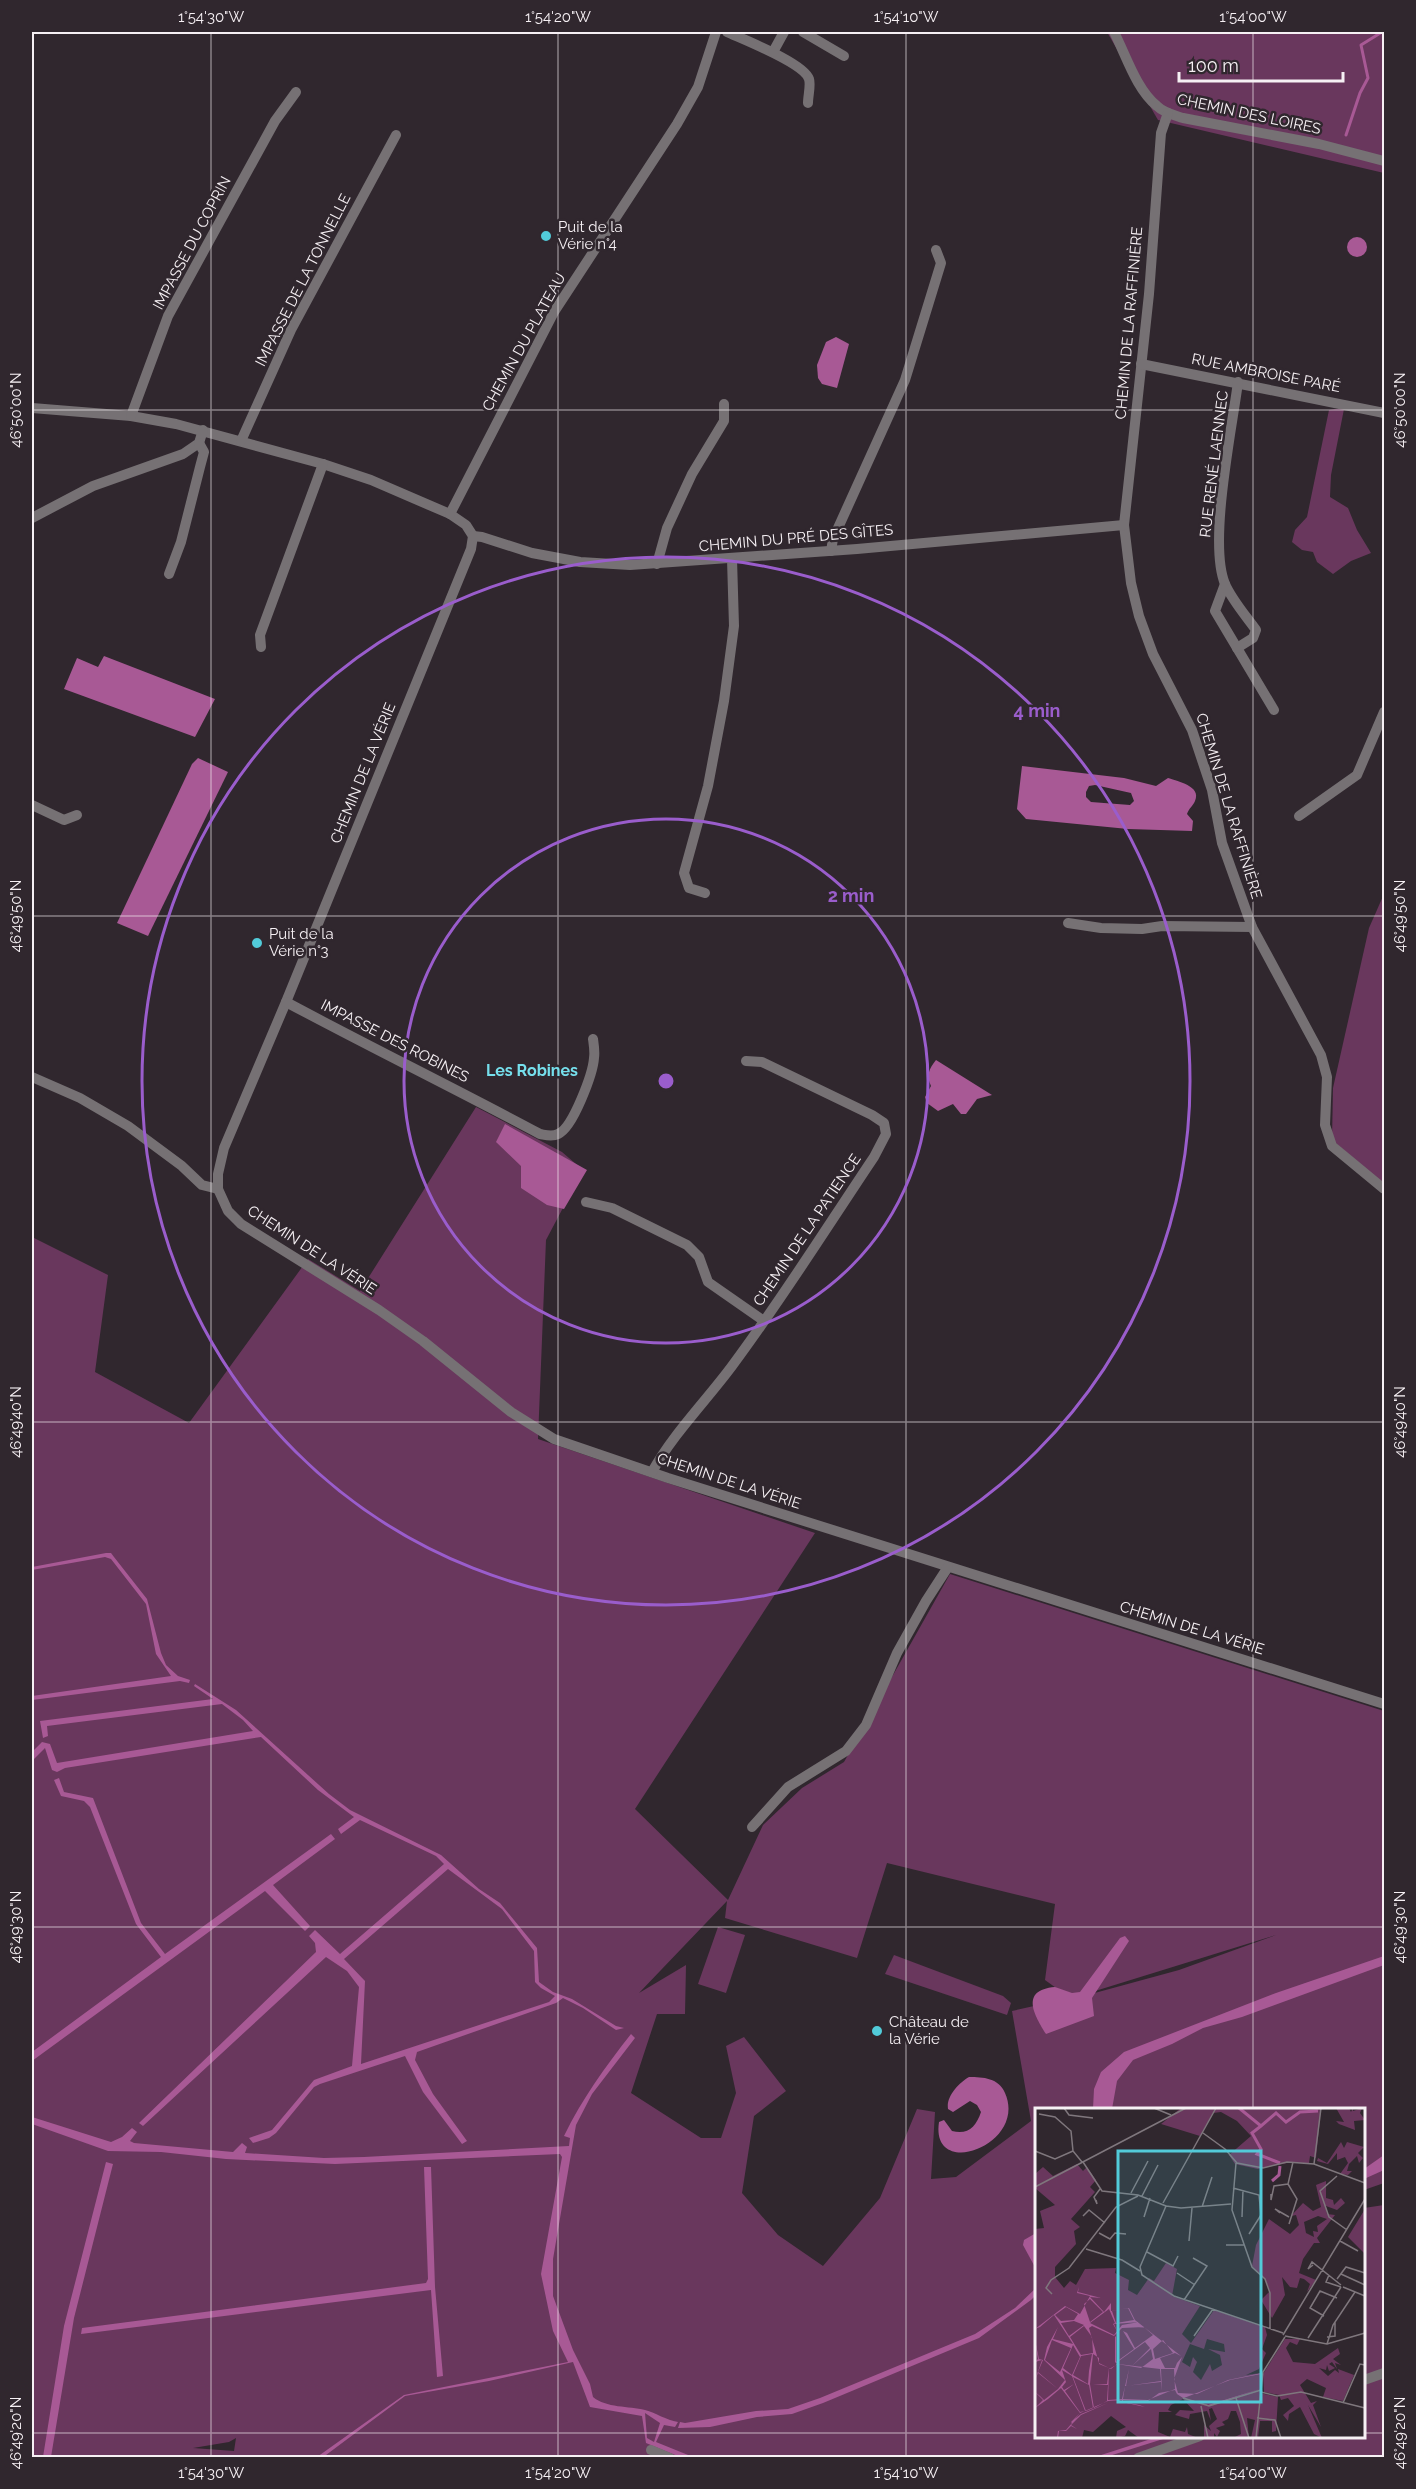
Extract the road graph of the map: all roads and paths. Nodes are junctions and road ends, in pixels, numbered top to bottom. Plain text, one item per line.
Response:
1 (716, 32) edge
2 (727, 32) edge
3 (784, 32) edge
4 (803, 32) edge
5 (1114, 32) edge
6 (773, 52) junction
7 (844, 56) dead end
8 (296, 92) dead end
9 (808, 103) dead end
10 (1168, 113) junction
11 (396, 135) dead end
12 (1384, 161) edge
13 (936, 250) dead end
14 (1141, 364) junction
15 (1238, 382) junction
16 (724, 404) dead end
17 (32, 408) edge
18 (1384, 413) edge
19 (131, 416) junction
20 (203, 430) junction
21 (241, 441) junction
22 (199, 442) junction
23 (323, 464) junction
24 (450, 514) junction
25 (32, 518) edge
26 (1124, 525) junction
27 (473, 536) junction
28 (831, 551) junction
29 (732, 559) junction
30 (657, 564) junction
31 (168, 574) dead end
32 (1225, 584) junction
33 (261, 647) dead end
34 (1237, 648) junction
35 (1274, 710) dead end
36 (1384, 712) edge
37 (32, 805) edge
38 (77, 815) dead end
39 (1299, 816) dead end
40 (705, 893) dead end
41 (1068, 923) dead end
42 (1252, 927) junction
43 (286, 1002) junction
44 (593, 1039) dead end
45 (746, 1061) dead end
46 (32, 1077) edge
47 (218, 1189) junction
48 (1384, 1189) edge
49 (586, 1202) dead end
50 (764, 1321) junction
51 (652, 1472) junction
52 (948, 1567) junction
53 (1384, 1704) edge
54 (752, 1827) dead end
55 (1384, 2373) edge
56 (1365, 2380) edge
57 (1196, 2438) edge
58 (651, 2450) dead end
59 (1171, 2452) edge
60 (670, 2457) edge
61 (1138, 2457) edge

1 - 24 street, CHEMIN DU PLATEAU
2 - 6 street
3 - 6 street
4 - 7 street
5 - 10 street, CHEMIN DES LOIRES
6 - 9 street
8 - 19 street, IMPASSE DU COPRIN
10 - 12 street, CHEMIN DES LOIRES
10 - 14 street, CHEMIN DE LA RAFFINIÈRE
11 - 21 street, IMPASSE DE LA TONNELLE
13 - 28 street
14 - 15 street, RUE AMBROISE PARÉ
14 - 26 street, CHEMIN DE LA RAFFINIÈRE
15 - 18 street, RUE AMBROISE PARÉ
15 - 32 street, RUE RENÉ LAENNEC
16 - 30 street
17 - 19 street
19 - 20 street
20 - 21 street
20 - 22 street
21 - 23 street
22 - 25 street
22 - 31 street
23 - 24 street
23 - 33 street
24 - 27 street
26 - 28 street, CHEMIN DU PRÉ DES GÎTES
26 - 42 street, CHEMIN DE LA RAFFINIÈRE
27 - 30 street, CHEMIN DU PRÉ DES GÎTES
27 - 43 street, CHEMIN DE LA VÉRIE
28 - 29 street, CHEMIN DU PRÉ DES GÎTES
29 - 30 street, CHEMIN DU PRÉ DES GÎTES
29 - 40 street
32 - 34 street, RUE RENÉ LAENNEC
32 - 34 street, RUE RENÉ LAENNEC
34 - 35 street, RUE RENÉ LAENNEC
36 - 39 street
37 - 38 street
41 - 42 street
42 - 48 street, CHEMIN DE LA RAFFINIÈRE
43 - 44 street, IMPASSE DES ROBINES
43 - 47 street, CHEMIN DE LA VÉRIE
45 - 50 street, CHEMIN DE LA PATIENCE
46 - 47 street
47 - 51 street, CHEMIN DE LA VÉRIE
49 - 50 street
50 - 51 street, CHEMIN DE LA PATIENCE
51 - 52 street, CHEMIN DE LA VÉRIE
52 - 53 street, CHEMIN DE LA VÉRIE
52 - 54 street
55 - 56 street
57 - 59 street
58 - 60 street
59 - 61 street

